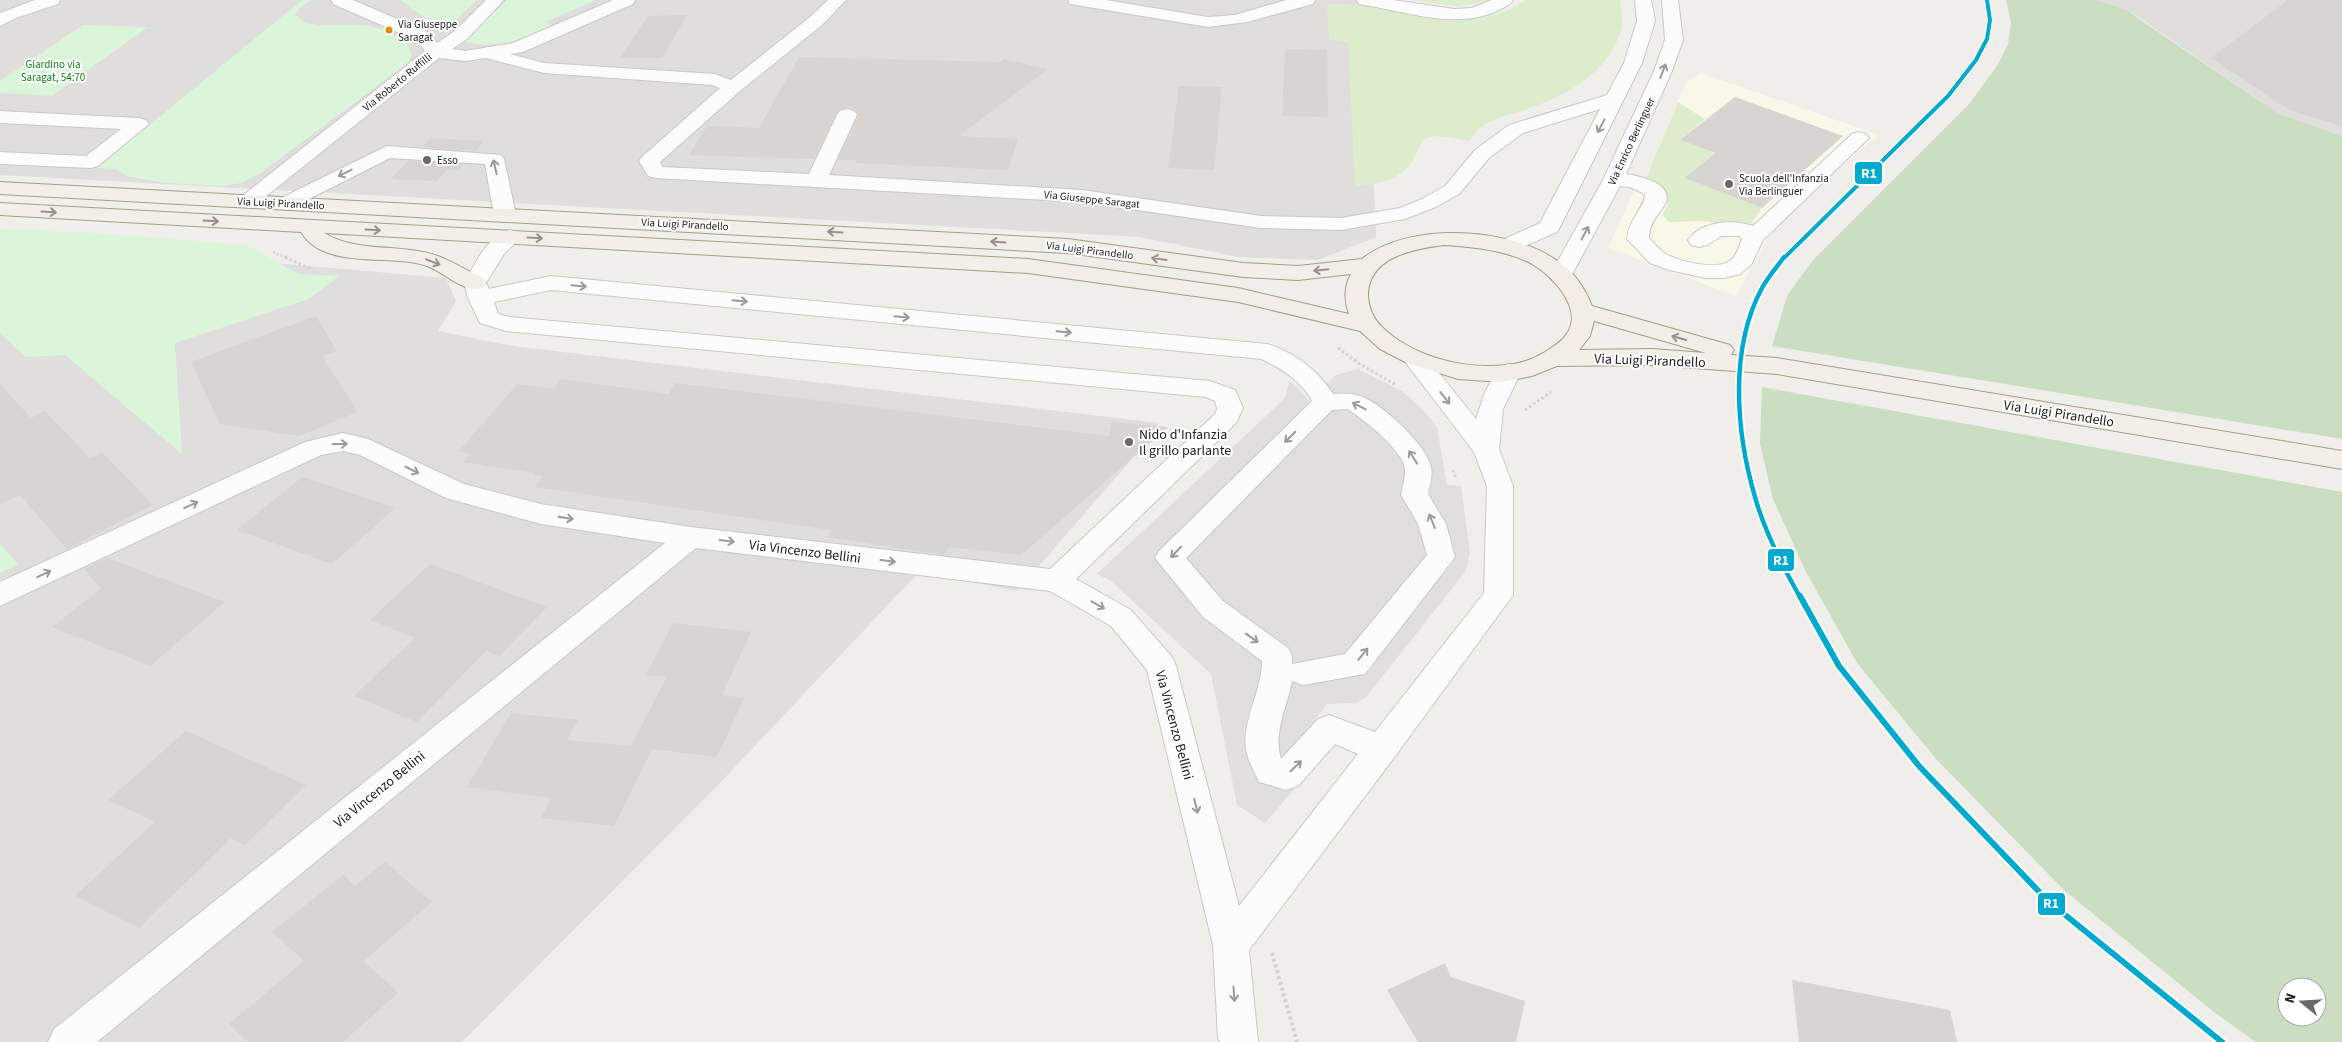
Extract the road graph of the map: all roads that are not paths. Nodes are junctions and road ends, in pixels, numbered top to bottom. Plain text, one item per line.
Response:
1 (52, 0) edge
2 (339, 0) edge
3 (496, 0) edge
4 (627, 0) edge
5 (838, 0) edge
6 (1076, 0) edge
7 (1307, 0) edge
8 (1365, 0) edge
9 (1505, 0) edge
10 (1643, 0) edge
11 (1670, 0) edge
12 (0, 21) edge
13 (539, 40) junction
14 (435, 52) junction
15 (482, 53) junction
16 (544, 68) junction
17 (733, 87) junction
18 (1616, 98) junction
19 (848, 115) dead end
20 (0, 117) edge
21 (1859, 138) dead end
22 (0, 158) edge
23 (816, 180) junction
24 (1613, 180) junction
25 (0, 188) edge
26 (248, 201) junction
27 (286, 203) junction
28 (0, 209) edge
29 (505, 215) junction
30 (308, 226) junction
31 (510, 237) junction
32 (1753, 238) junction
33 (1699, 240) dead end
34 (1508, 246) junction
35 (1369, 265) junction
36 (1561, 275) junction
37 (477, 291) junction
38 (1582, 311) junction
39 (1366, 325) junction
40 (1554, 358) junction
41 (1415, 360) junction
42 (1776, 366) junction
43 (1508, 372) junction
44 (1325, 402) junction
45 (1486, 449) junction
46 (2342, 460) edge
47 (691, 537) junction
48 (1056, 581) junction
49 (0, 595) edge
50 (1302, 673) dead end
51 (1382, 749) junction
52 (1231, 945) junction
53 (67, 1042) edge
54 (1239, 1042) edge

1 - 12 street
2 - 14 street
3 - 14 street
4 - 13 street, Via Roberto Ruffilli
5 - 17 street
6 - 7 street
8 - 9 street
10 - 18 street
24 -> 11 street, Via Enrico Berlinguer
13 - 15 street, Via Roberto Ruffilli
13 - 16 street
14 - 15 street, Via Roberto Ruffilli
14 - 26 street, Via Roberto Ruffilli
15 - 16 street
16 - 17 street
17 - 23 street, Via Giuseppe Saragat
18 - 23 street, Via Giuseppe Saragat
18 -> 34 street
19 - 23 street
20 - 22 street
21 - 32 street
24 - 32 street
36 -> 24 street, Via Enrico Berlinguer
25 - 26 main road, Via Luigi Pirandello
26 - 27 main road, Via Luigi Pirandello
27 - 29 main road, Via Luigi Pirandello
29 -> 27 street
28 -> 30 main road, Via Luigi Pirandello
35 -> 29 main road, Via Luigi Pirandello
30 -> 31 main road, Via Luigi Pirandello
30 -> 37 main road
31 - 37 street
31 -> 39 main road, Via Luigi Pirandello
32 - 33 street
34 - 35 main road
34 - 36 main road
35 - 39 main road
36 - 38 main road
37 -> 44 street
37 - 48 street
38 - 40 main road
42 -> 38 main road, Via Luigi Pirandello
39 - 41 main road
40 - 42 main road, Via Luigi Pirandello
40 - 43 main road
41 - 43 main road
41 -> 45 street
42 - 46 main road, Via Luigi Pirandello
43 - 45 street
50 -> 44 street
44 -> 51 street
45 - 51 street
47 -> 48 street, Via Vincenzo Bellini
49 -> 47 street, Via Vincenzo Bellini
47 - 53 street, Via Vincenzo Bellini
48 -> 52 street, Via Vincenzo Bellini
51 - 52 street
52 -> 54 street, Via Vincenzo Bellini

